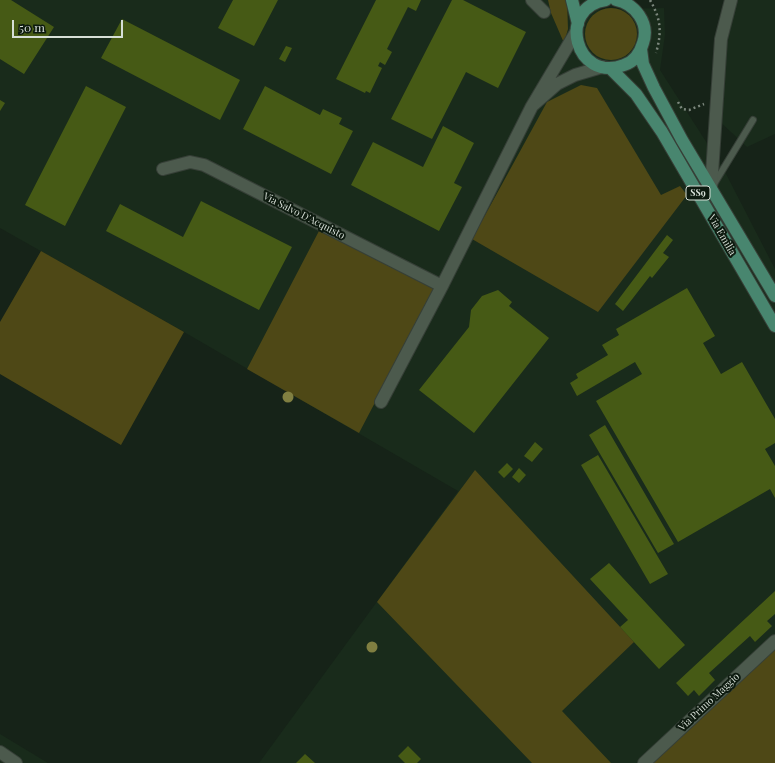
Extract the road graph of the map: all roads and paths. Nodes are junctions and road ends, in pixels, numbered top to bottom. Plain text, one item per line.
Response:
1 (532, 0) edge
2 (572, 0) edge
3 (606, 0) edge
4 (616, 0) edge
5 (650, 0) edge
6 (731, 0) edge
7 (544, 12) dead end
8 (577, 28) junction
9 (642, 49) junction
10 (656, 58) dead end
11 (606, 68) junction
12 (675, 96) dead end
13 (717, 98) junction
14 (532, 106) junction
15 (753, 120) dead end
16 (163, 169) dead end
17 (711, 188) junction
18 (442, 286) junction
19 (775, 296) edge
20 (775, 326) edge
21 (381, 402) dead end
22 (775, 641) edge
23 (0, 752) edge
24 (16, 763) edge
25 (644, 763) edge

1 - 7 street
2 - 8 main road, Via Emilia / SS9
3 - 8 main road
4 - 9 main road, Via Emilia / SS9
5 - 10 path
6 - 13 street
8 - 11 main road, Via Emilia / SS9
8 - 14 street
9 - 11 main road
9 - 17 main road, Via Emilia / SS9
11 - 14 street
11 - 20 main road, Via Emilia / SS9
12 - 13 path
13 - 17 street
14 - 18 street
15 - 17 lane
16 - 18 street, Via Salvo D'Acquisto
17 - 19 main road, Via Emilia / SS9
18 - 21 street
22 - 25 street, Via Primo Maggio
23 - 24 street

